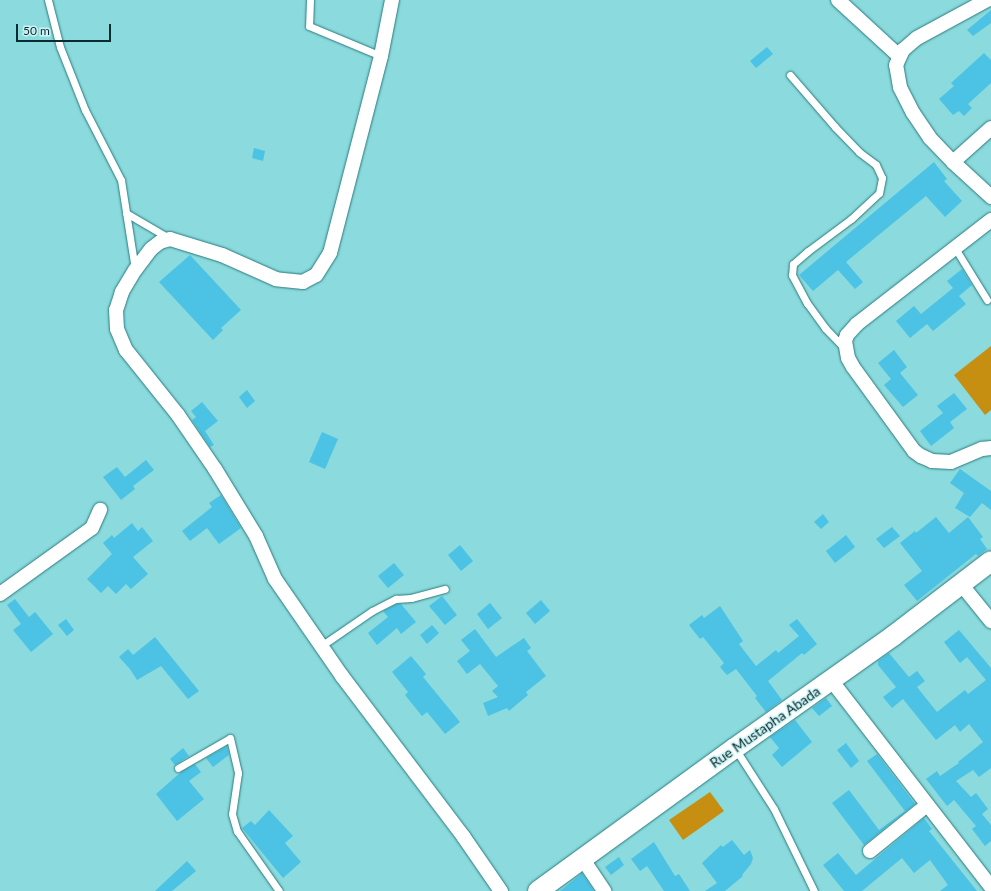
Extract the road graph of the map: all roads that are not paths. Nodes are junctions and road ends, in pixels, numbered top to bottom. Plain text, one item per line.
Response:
1 (48, 0) edge
2 (310, 0) edge
3 (392, 0) edge
4 (838, 0) edge
5 (986, 0) edge
6 (381, 56) junction
7 (899, 56) junction
8 (790, 75) dead end
9 (991, 128) edge
10 (953, 162) junction
11 (991, 198) edge
12 (126, 213) junction
13 (991, 220) edge
14 (170, 239) junction
15 (955, 248) junction
16 (135, 270) junction
17 (987, 300) dead end
18 (846, 349) junction
19 (991, 448) edge
20 (100, 510) dead end
21 (991, 561) edge
22 (961, 584) junction
23 (445, 589) dead end
24 (0, 594) edge
25 (991, 622) edge
26 (321, 646) junction
27 (831, 680) junction
28 (735, 748) junction
29 (178, 768) dead end
30 (927, 805) junction
31 (870, 852) dead end
32 (582, 858) junction
33 (991, 887) edge
34 (278, 891) edge
35 (501, 891) edge
36 (538, 891) edge
37 (604, 891) edge
38 (814, 891) edge

1 - 12 lane
2 - 6 lane
3 - 6 street
4 - 7 street
5 - 7 street
6 - 14 street
7 - 10 street
8 - 18 lane
9 - 10 street
10 - 11 street
12 - 14 lane
12 - 16 lane
13 - 15 street
14 - 16 street
15 - 17 lane
15 - 18 street
16 - 26 street
18 - 19 street
20 - 24 street
21 - 22 main road, Rue Mustapha Abada
22 - 25 street
22 - 27 main road, Rue Mustapha Abada
23 - 26 lane
26 - 35 street
27 - 28 main road, Rue Mustapha Abada
27 - 30 street
28 - 32 main road, Rue Mustapha Abada
28 - 38 lane
29 - 34 lane
30 - 31 street
30 - 33 street
32 - 36 main road, Rue Mustapha Abada
32 - 37 street

